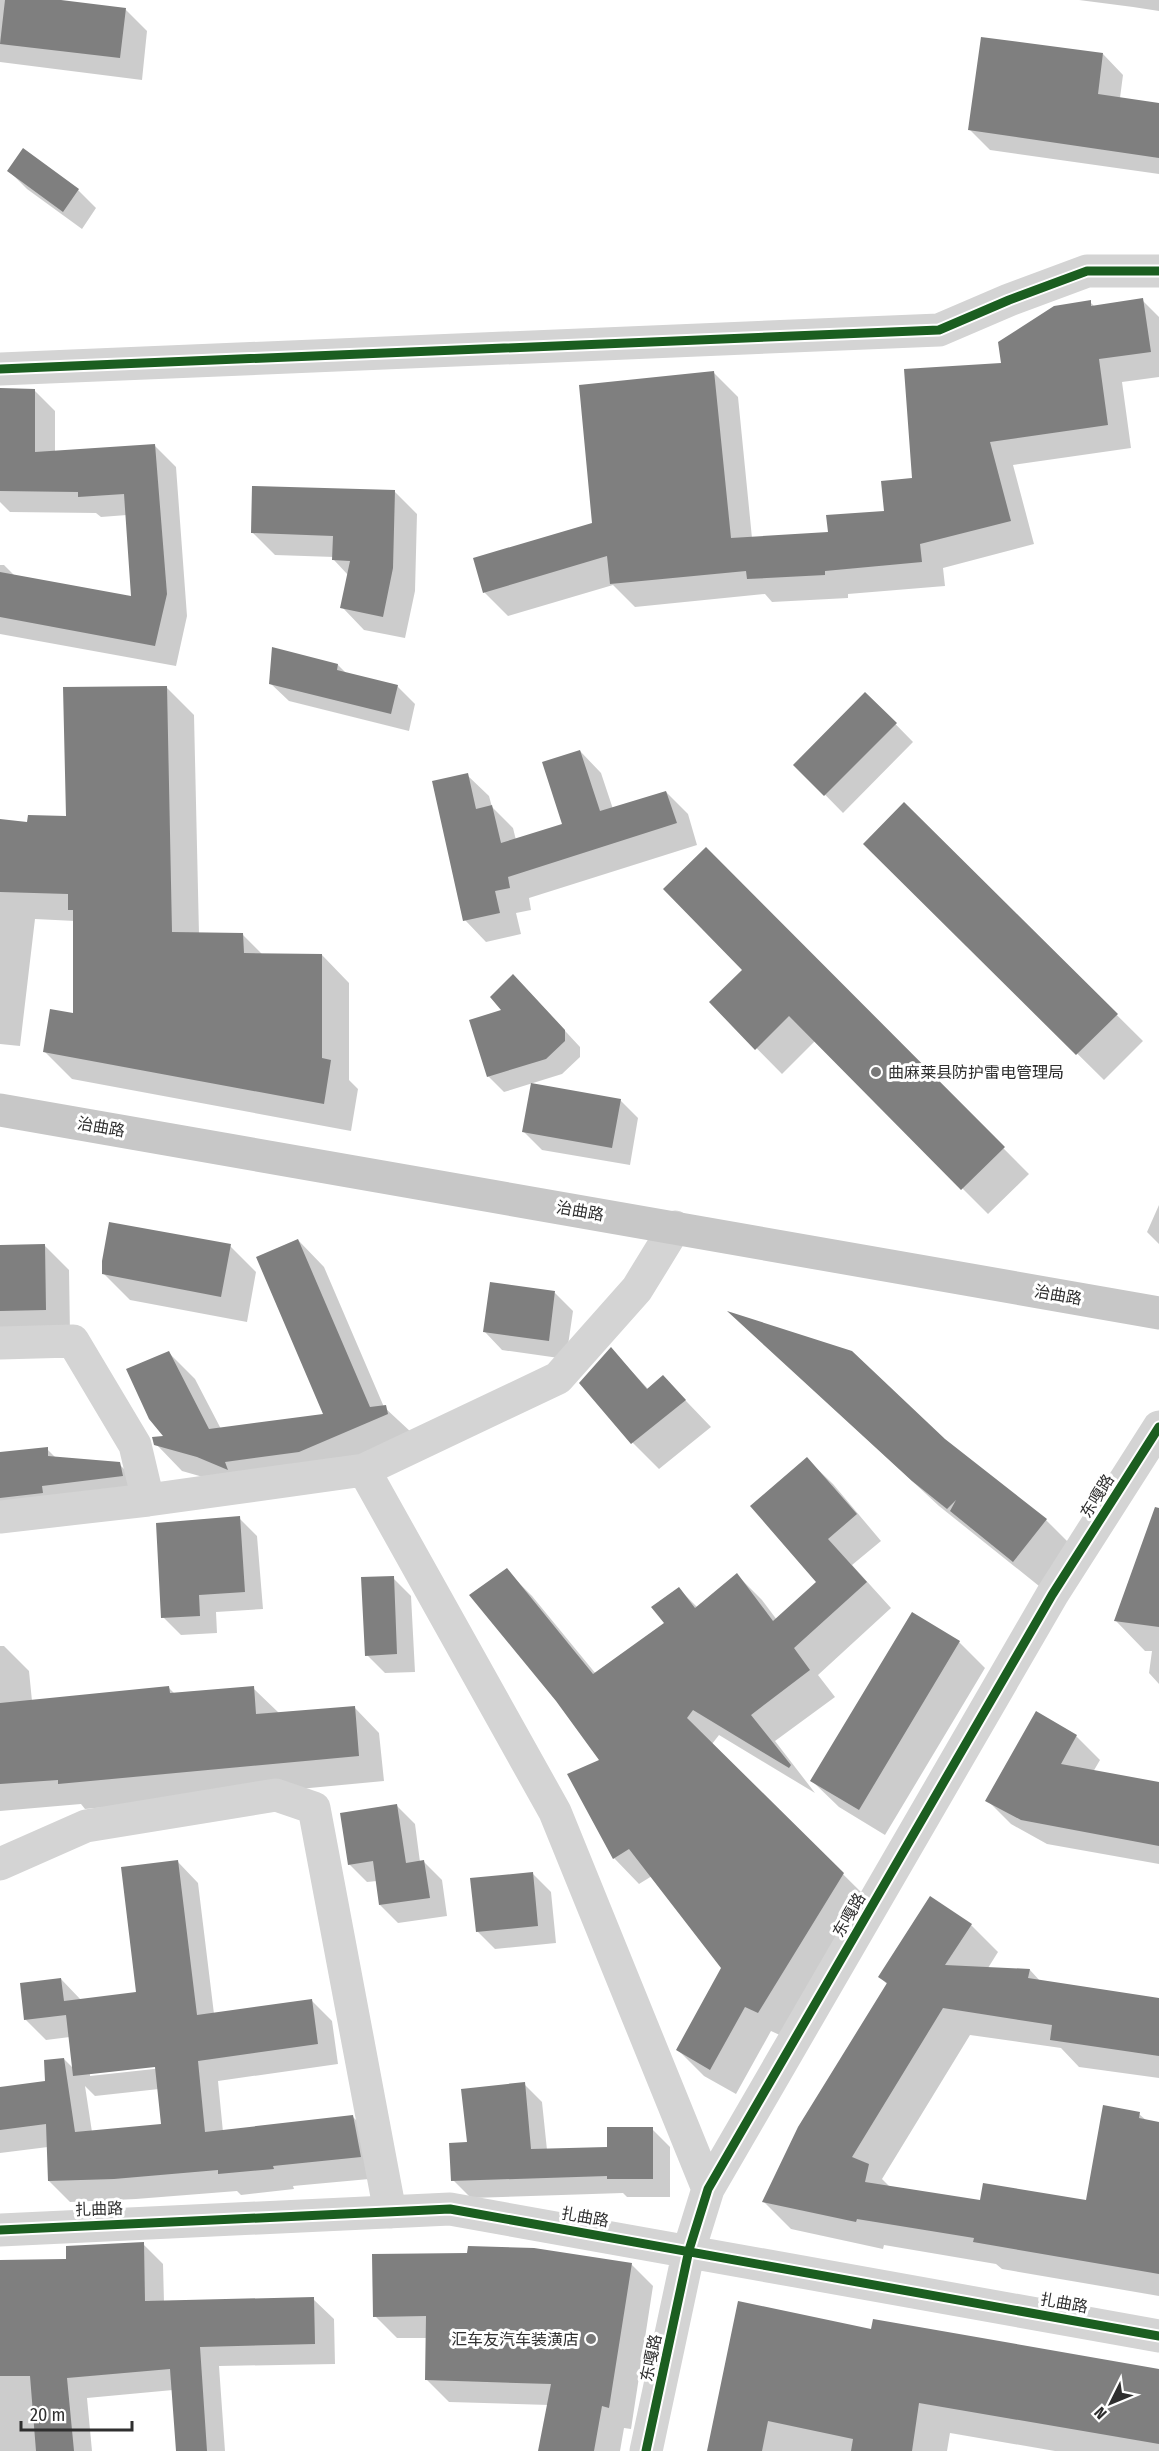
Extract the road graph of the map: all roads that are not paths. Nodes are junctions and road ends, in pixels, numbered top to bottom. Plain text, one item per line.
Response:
1 (1159, 271) edge
2 (0, 369) edge
3 (0, 1110) edge
4 (675, 1227) junction
5 (1159, 1313) edge
6 (0, 1343) edge
7 (1159, 1427) edge
8 (364, 1470) junction
9 (148, 1500) junction
10 (0, 1517) edge
11 (0, 1864) edge
12 (708, 2189) junction
13 (390, 2212) junction
14 (0, 2230) edge
15 (689, 2250) junction
16 (1159, 2336) edge
17 (646, 2451) edge

1 - 2 street
3 - 4 main road, 治曲路
4 - 5 main road, 治曲路
4 - 8 street
6 - 9 street
7 - 12 street, 东嘎路
8 - 9 street
8 - 12 street
9 - 10 street
11 - 13 street
12 - 15 street, 东嘎路
13 - 14 street, 扎曲路
13 - 15 street, 扎曲路
15 - 16 street, 扎曲路
15 - 17 street, 东嘎路

